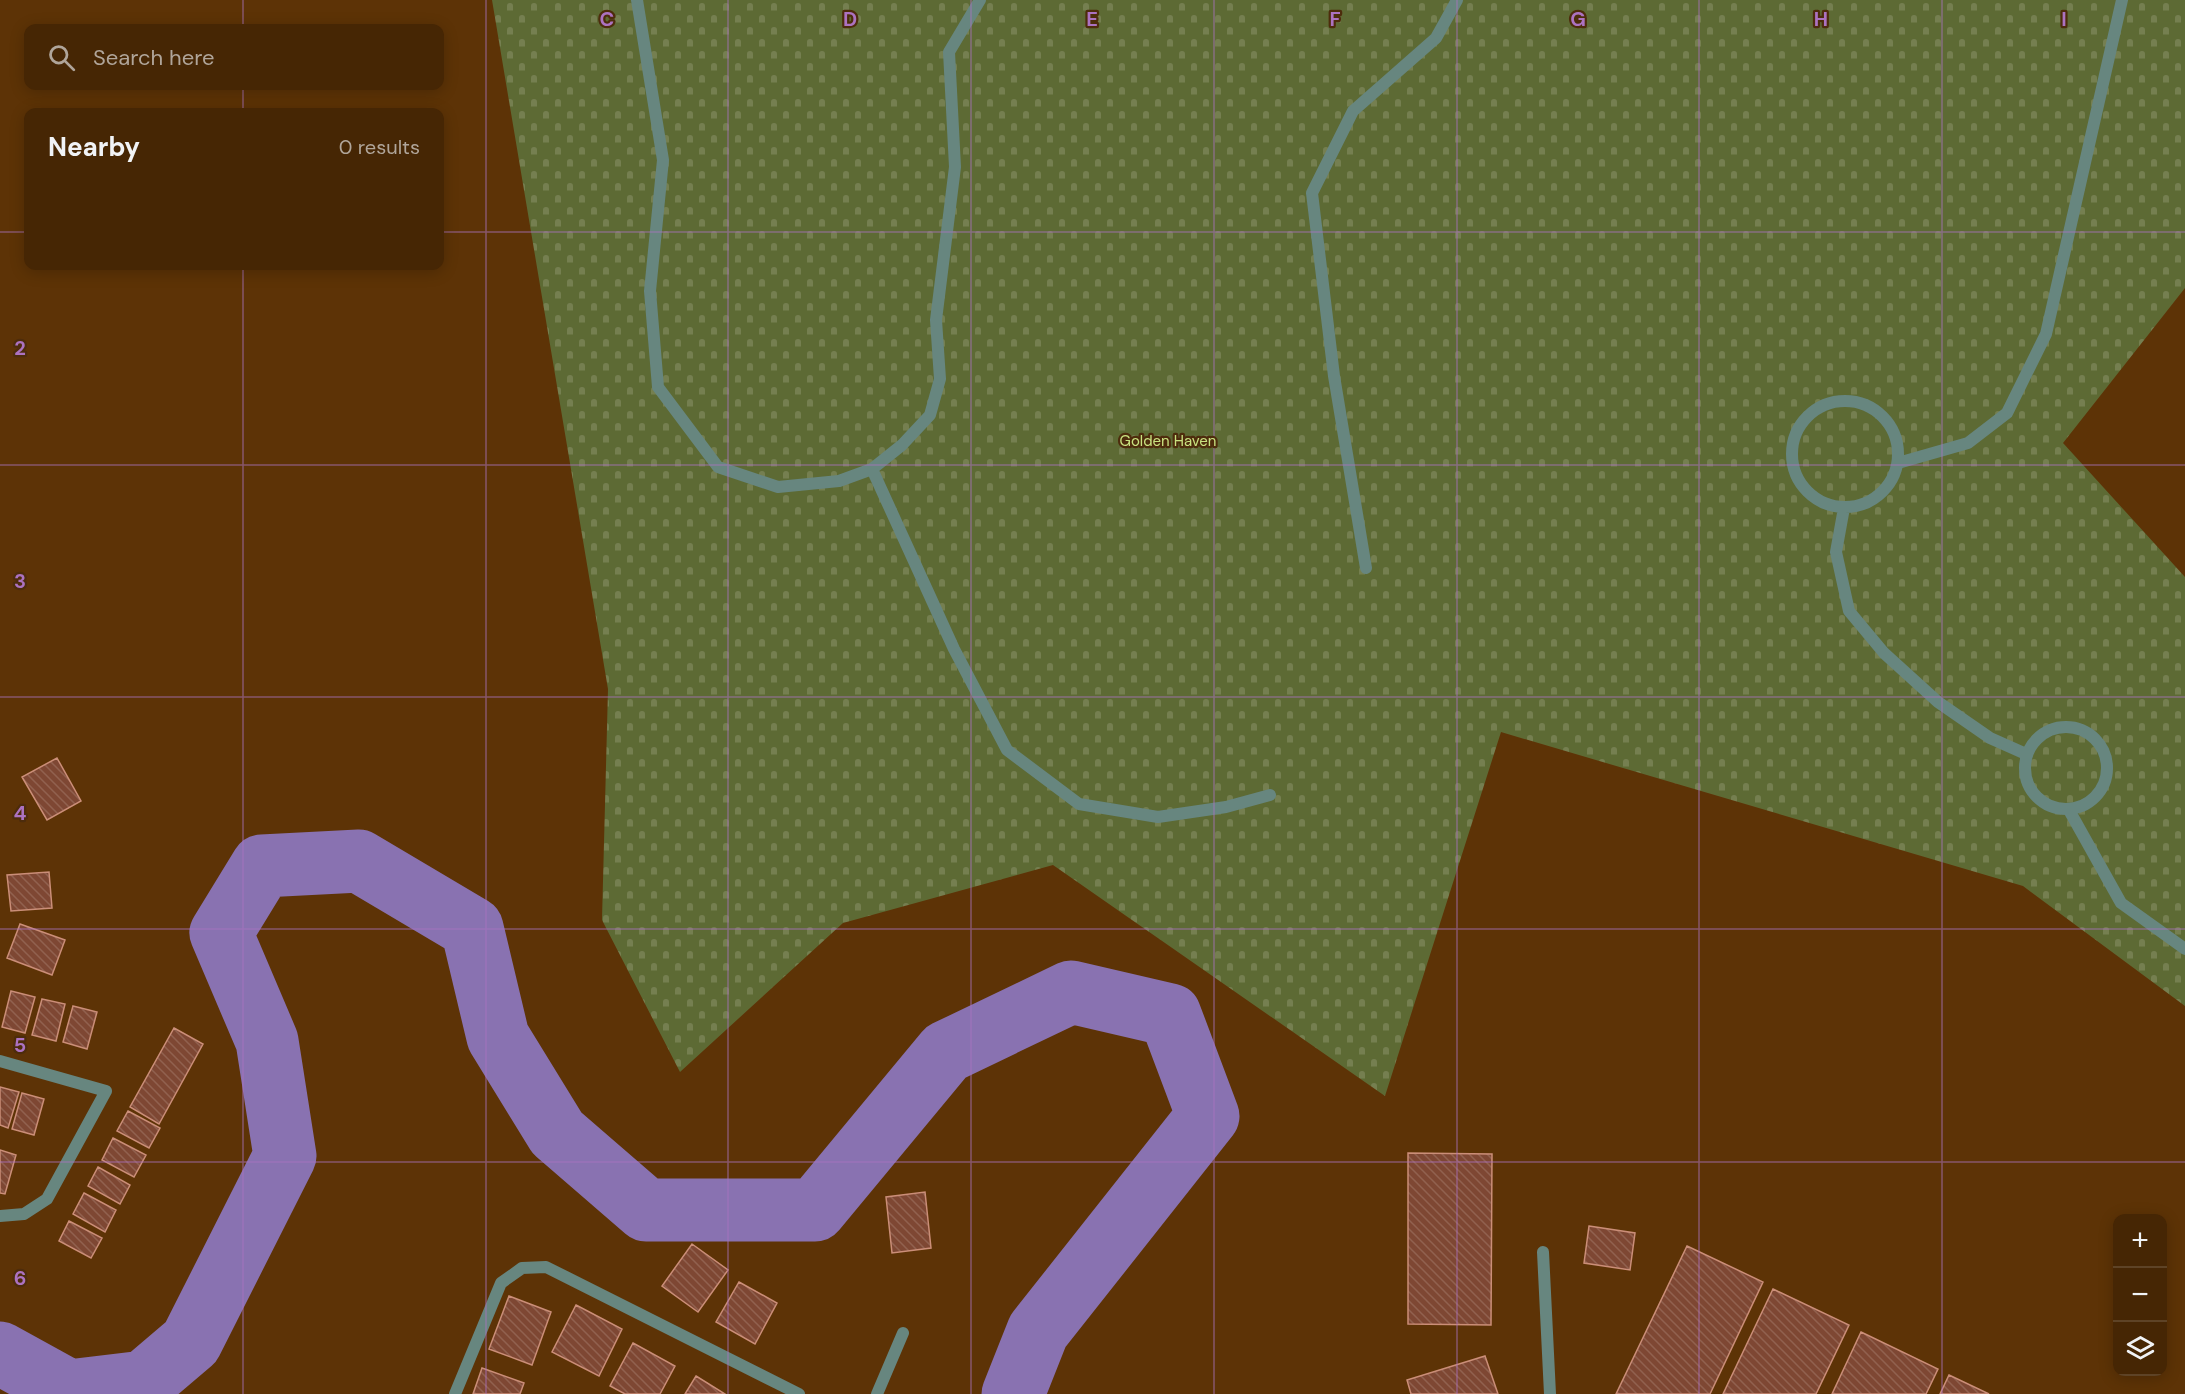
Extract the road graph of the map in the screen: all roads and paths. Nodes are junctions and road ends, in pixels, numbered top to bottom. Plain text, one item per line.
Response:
1 (637, 0) edge
2 (980, 0) edge
3 (1457, 0) edge
4 (2122, 0) edge
5 (1898, 463) junction
6 (872, 469) junction
7 (1844, 508) junction
8 (1366, 568) dead end
9 (2026, 754) junction
10 (1270, 795) dead end
11 (2069, 810) junction
12 (2185, 949) edge
13 (0, 1060) edge
14 (0, 1216) edge
15 (1543, 1252) dead end
16 (903, 1333) dead end
17 (455, 1394) edge
18 (799, 1394) edge
19 (877, 1394) edge
20 (1550, 1394) edge

1 - 6 street
2 - 6 street
3 - 8 street
4 - 5 street
5 - 7 street
5 - 7 street
6 - 10 street
7 - 9 street
9 - 11 street
9 - 11 street
11 - 12 street
13 - 14 street
15 - 20 street
16 - 19 street
17 - 18 street

